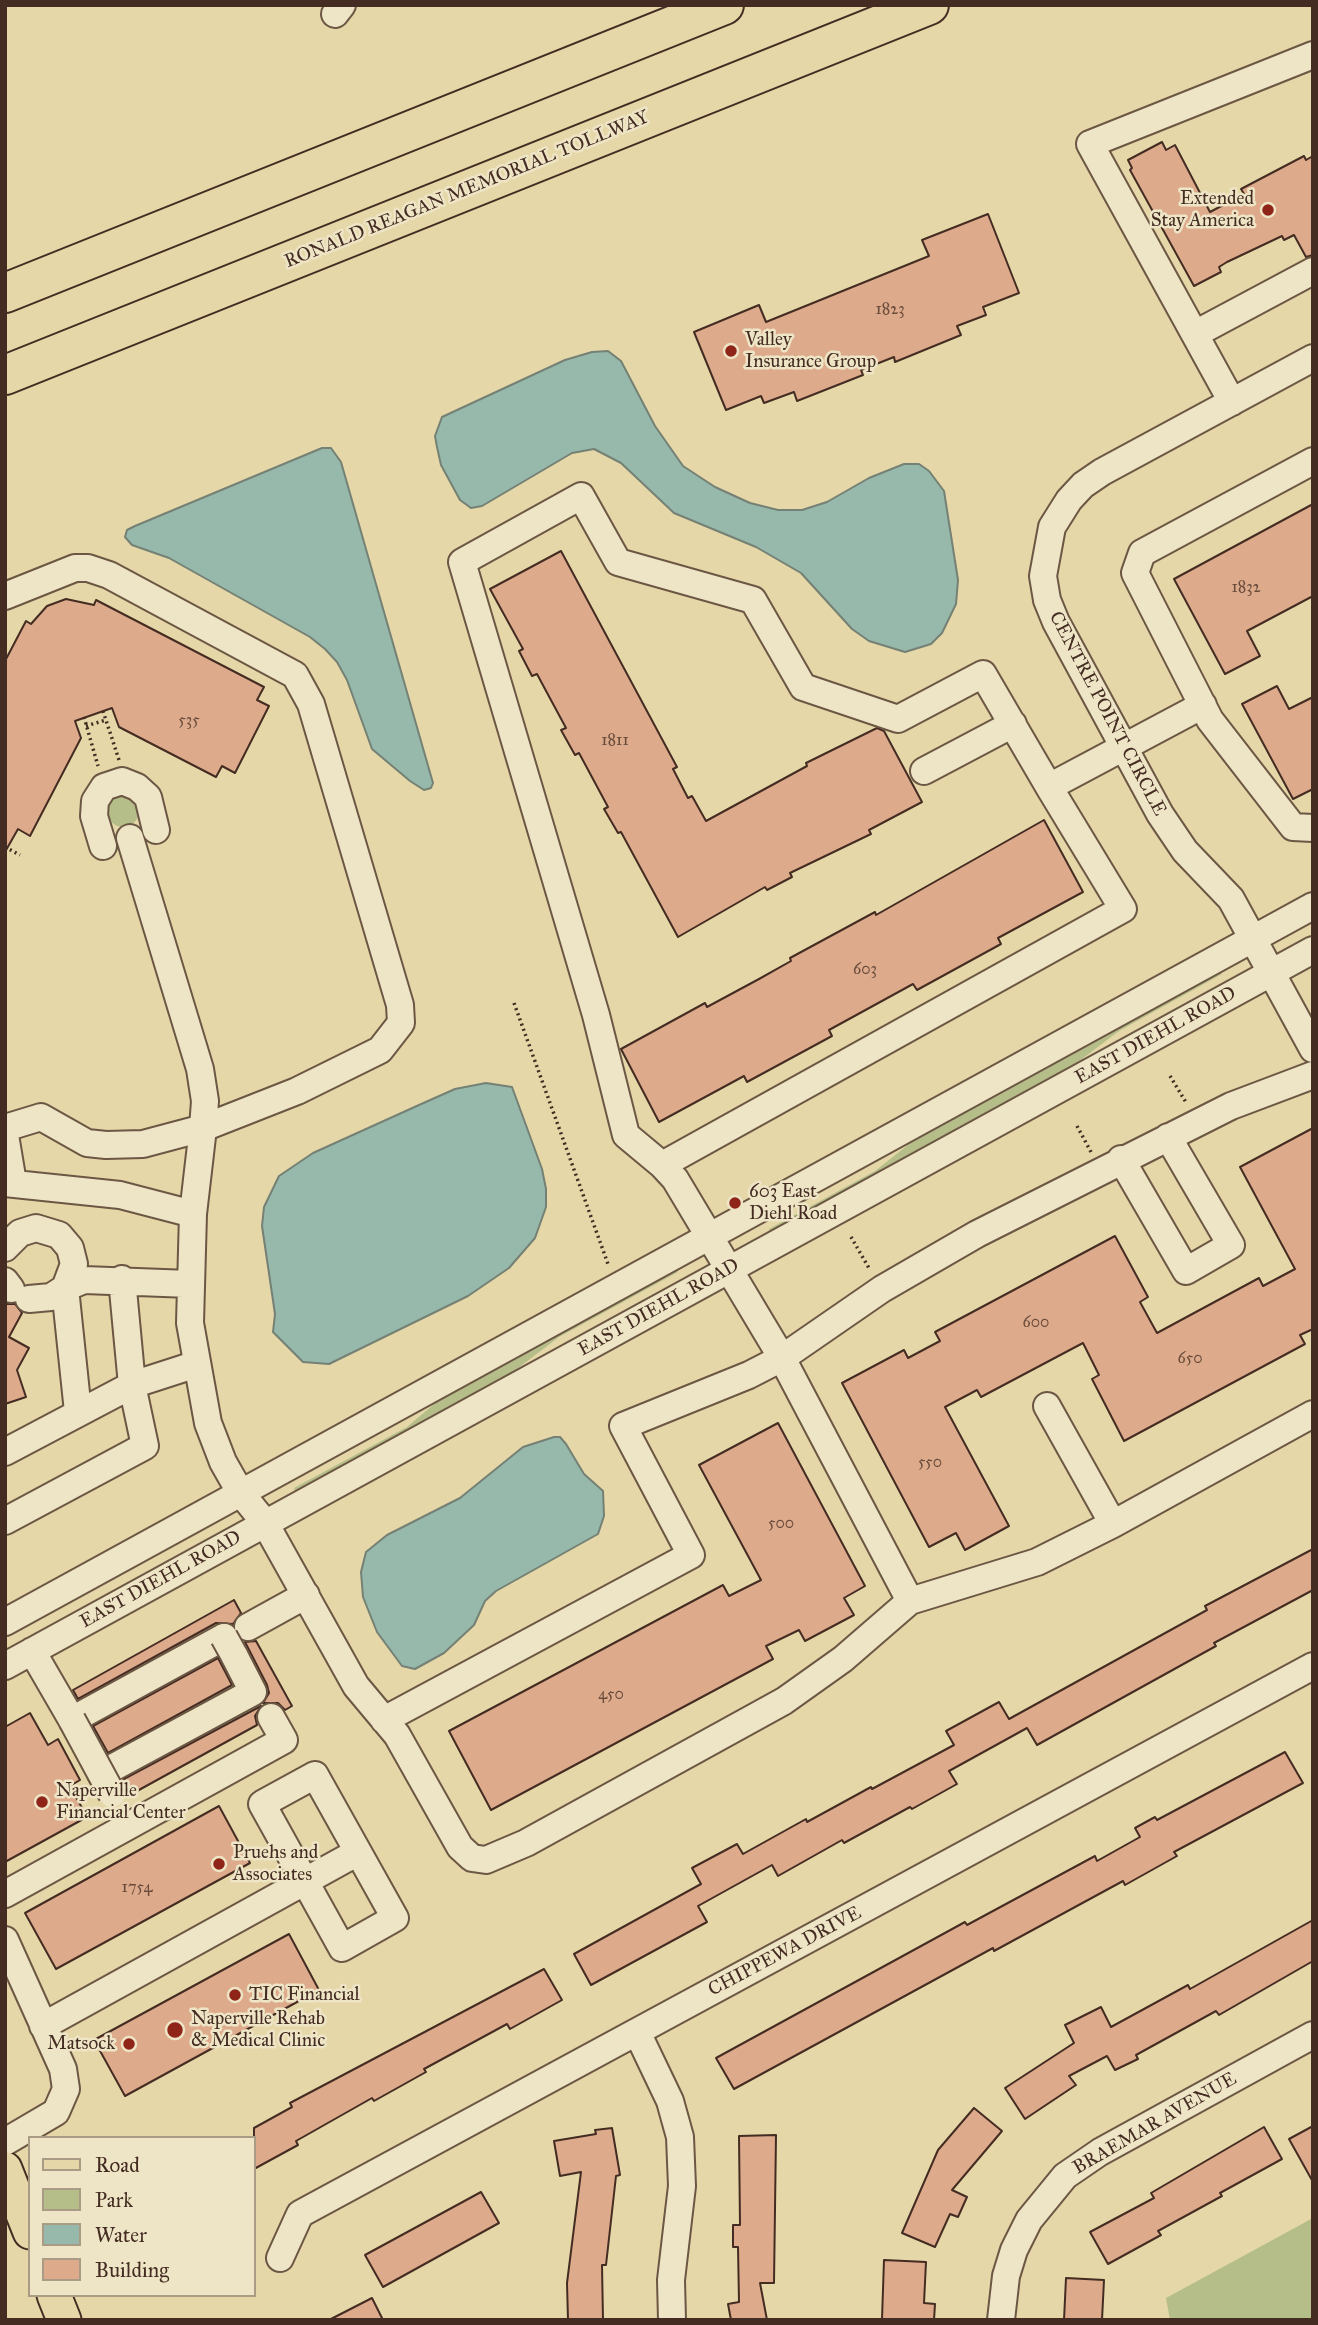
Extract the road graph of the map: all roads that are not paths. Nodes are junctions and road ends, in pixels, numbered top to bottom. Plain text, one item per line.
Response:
1 (724, 5) edge
2 (929, 5) edge
3 (1313, 55) edge
4 (1313, 271) edge
5 (5, 293) edge
6 (1195, 334) junction
7 (1313, 358) edge
8 (5, 375) edge
9 (1232, 402) junction
10 (1313, 461) edge
11 (5, 596) edge
12 (1203, 705) junction
13 (1013, 724) junction
14 (1123, 747) junction
15 (924, 771) dead end
16 (1049, 787) junction
17 (1313, 828) edge
18 (156, 830) dead end
19 (130, 838) dead end
20 (103, 846) dead end
21 (1313, 906) edge
22 (1253, 939) junction
23 (1313, 950) edge
24 (1272, 973) junction
25 (1313, 1049) edge
26 (1313, 1074) edge
27 (5, 1128) edge
28 (203, 1128) junction
29 (5, 1135) edge
30 (1168, 1136) junction
31 (1108, 1160) junction
32 (662, 1165) junction
33 (9, 1183) edge
34 (193, 1214) junction
35 (709, 1235) junction
36 (5, 1248) edge
37 (731, 1269) junction
38 (122, 1279) junction
39 (190, 1284) junction
40 (65, 1288) junction
41 (15, 1290) edge
42 (782, 1359) junction
43 (197, 1364) junction
44 (132, 1385) junction
45 (1046, 1406) dead end
46 (78, 1412) junction
47 (1313, 1414) edge
48 (5, 1452) edge
49 (240, 1492) junction
50 (5, 1521) edge
51 (265, 1523) junction
52 (1113, 1524) junction
53 (306, 1595) junction
54 (910, 1601) junction
55 (5, 1622) edge
56 (248, 1627) dead end
57 (32, 1651) junction
58 (5, 1666) edge
59 (1313, 1666) edge
60 (271, 1717) dead end
61 (72, 1720) junction
62 (384, 1720) junction
63 (106, 1784) junction
64 (129, 1825) junction
65 (358, 1852) junction
66 (305, 1881) junction
67 (5, 1894) edge
68 (5, 1940) edge
69 (43, 2026) junction
70 (637, 2032) junction
71 (1313, 2035) edge
72 (5, 2143) edge
73 (5, 2169) edge
74 (28, 2227) edge
75 (280, 2258) dead end
76 (55, 2297) edge
77 (64, 2320) edge
78 (672, 2320) edge
79 (1001, 2320) edge

1 - 5 highway
2 - 8 highway, RONALD REAGAN MEMORIAL TOLLWAY
3 - 6 street
4 - 6 street
6 - 9 street
7 - 9 street, CENTRE POINT CIRCLE
9 - 14 street, CENTRE POINT CIRCLE
10 - 12 street
11 - 28 street
12 - 14 street
12 - 17 street
13 - 15 street
13 - 16 street
13 - 32 street
14 - 16 street
14 - 22 street, CENTRE POINT CIRCLE
16 - 32 street
18 - 20 street
19 - 28 street
21 - 22 street, EAST DIEHL ROAD
22 - 24 street, CENTRE POINT CIRCLE
22 - 35 street, EAST DIEHL ROAD
23 - 24 street, EAST DIEHL ROAD
24 - 25 street, CENTRE POINT CIRCLE
24 - 37 street, EAST DIEHL ROAD
26 - 30 street
27 - 28 street
28 - 34 street
29 - 33 street
30 - 31 street
30 - 31 street
31 - 42 street
32 - 35 street
33 - 34 street
34 - 39 street
35 - 37 street
35 - 49 street, EAST DIEHL ROAD
36 - 40 street
37 - 42 street
37 - 51 street, EAST DIEHL ROAD
38 - 39 street
38 - 40 street
38 - 44 street
39 - 43 street
40 - 41 street
40 - 46 street
42 - 54 street
42 - 62 street
43 - 44 street
43 - 49 street
44 - 46 street
44 - 50 street
45 - 52 street
46 - 48 street
47 - 52 street
49 - 51 street
49 - 55 street, EAST DIEHL ROAD
51 - 53 street
51 - 57 street, EAST DIEHL ROAD
52 - 54 street
53 - 56 street
53 - 62 street
54 - 62 street
57 - 58 street, EAST DIEHL ROAD
57 - 61 street
59 - 70 street, CHIPPEWA DRIVE
60 - 64 street
61 - 63 street, bridge
61 - 63 street
63 - 64 street
64 - 67 street
65 - 66 street
65 - 66 street
65 - 66 street
66 - 69 street
68 - 69 street
69 - 72 street
70 - 75 street, CHIPPEWA DRIVE
70 - 78 street
71 - 79 street, BRAEMAR AVENUE
73 - 74 main road
76 - 77 main road

